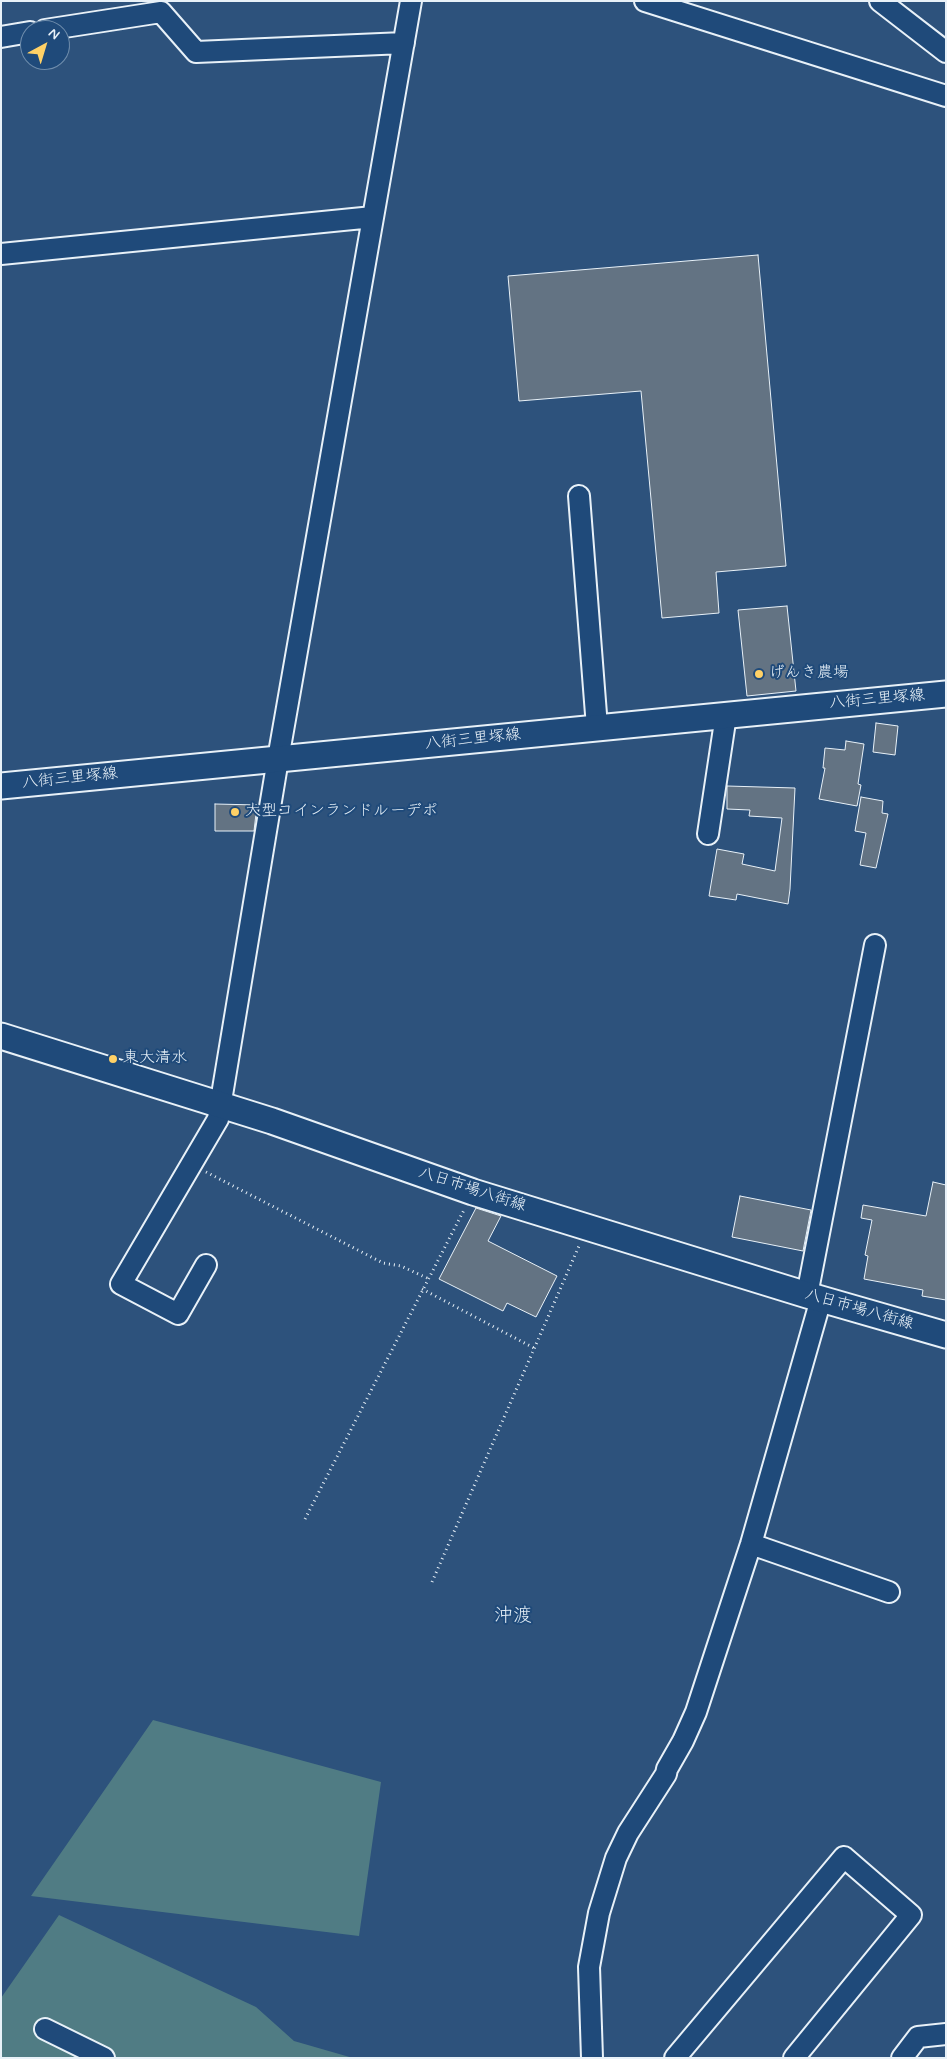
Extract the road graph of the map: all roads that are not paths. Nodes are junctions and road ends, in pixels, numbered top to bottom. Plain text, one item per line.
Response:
1 (411, 1) edge
2 (645, 1) edge
3 (880, 1) edge
4 (901, 7) edge
5 (70, 26) edge
6 (20, 34) edge
7 (1, 37) edge
8 (404, 43) junction
9 (946, 52) edge
10 (946, 96) edge
11 (373, 217) junction
12 (1, 254) edge
13 (579, 496) dead end
14 (946, 694) edge
15 (726, 715) junction
16 (597, 727) junction
17 (278, 759) junction
18 (1, 786) edge
19 (708, 834) dead end
20 (874, 945) dead end
21 (1, 1036) edge
22 (219, 1104) junction
23 (206, 1265) dead end
24 (814, 1297) junction
25 (946, 1334) edge
26 (751, 1544) junction
27 (889, 1592) dead end
28 (45, 2029) dead end
29 (946, 2034) edge
30 (104, 2058) edge
31 (592, 2058) edge
32 (675, 2058) edge
33 (794, 2058) edge
34 (902, 2058) edge

1 - 8 street
2 - 10 street
3 - 4 street
4 - 9 street
5 - 8 street
6 - 7 street
8 - 11 street
11 - 12 street
11 - 17 street
13 - 16 street
14 - 15 main road, 八街三里塚線
15 - 16 main road, 八街三里塚線
15 - 19 street
16 - 17 main road, 八街三里塚線
17 - 18 main road, 八街三里塚線
17 - 22 street
20 - 24 street
21 - 22 main road, 八日市場八街線
22 - 23 street
22 - 24 main road, 八日市場八街線
24 - 25 main road, 八日市場八街線
24 - 26 street
26 - 27 street
26 - 31 street
28 - 30 street
29 - 34 street
32 - 33 street

